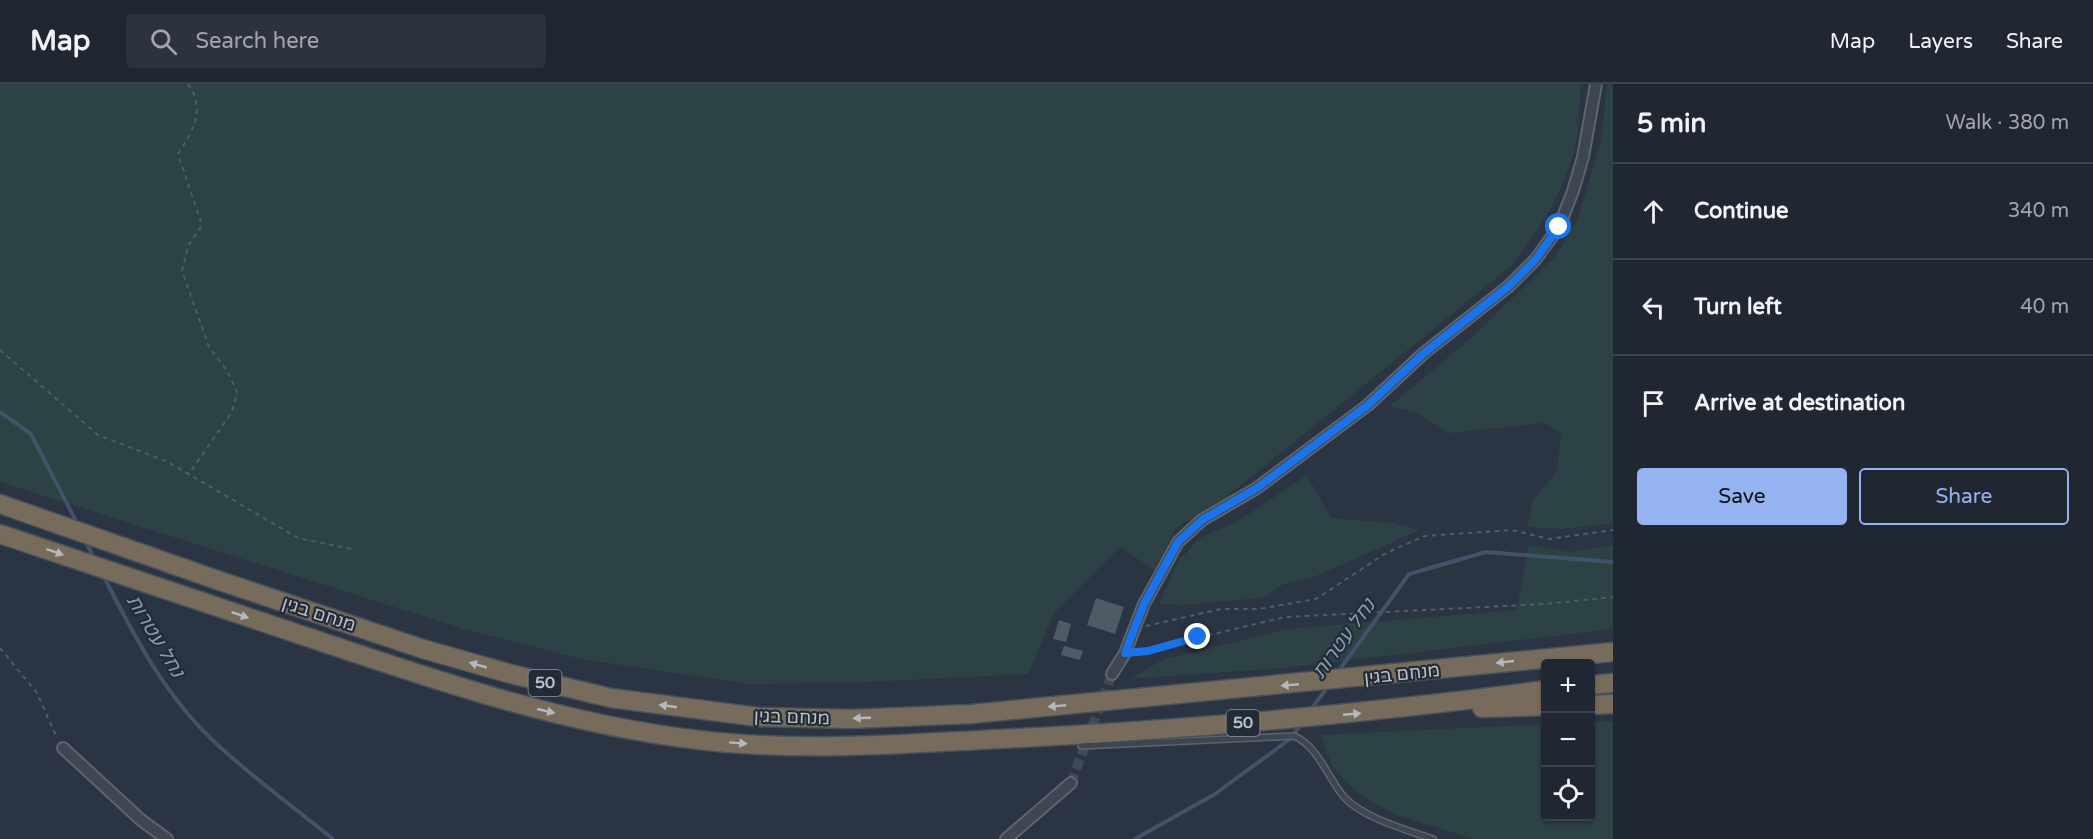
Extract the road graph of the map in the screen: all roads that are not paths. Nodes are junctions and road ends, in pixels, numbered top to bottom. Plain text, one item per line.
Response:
1 (1596, 84) edge
2 (0, 504) edge
3 (0, 534) edge
4 (1613, 648) edge
5 (1613, 652) edge
6 (1563, 656) junction
7 (1112, 674) tunnel mouth
8 (1613, 683) edge
9 (1595, 685) edge
10 (1541, 691) edge
11 (1613, 704) edge
12 (1595, 705) edge
13 (1541, 706) edge
14 (1381, 711) junction
15 (1081, 746) dead end
16 (63, 748) road end
17 (1071, 783) tunnel mouth
18 (167, 839) edge
19 (1006, 839) edge
20 (1433, 839) edge

1 - 7 street
6 -> 2 highway, מנחם בגין / 50
3 -> 14 highway, מנחם בגין / 50
4 - 6 highway
5 - 6 highway, מנחם בגין / 50
8 - 9 highway
10 - 14 highway, מנחם בגין / 50
11 - 12 highway
13 - 14 highway
15 - 20 lane
16 - 18 street
17 - 19 street

